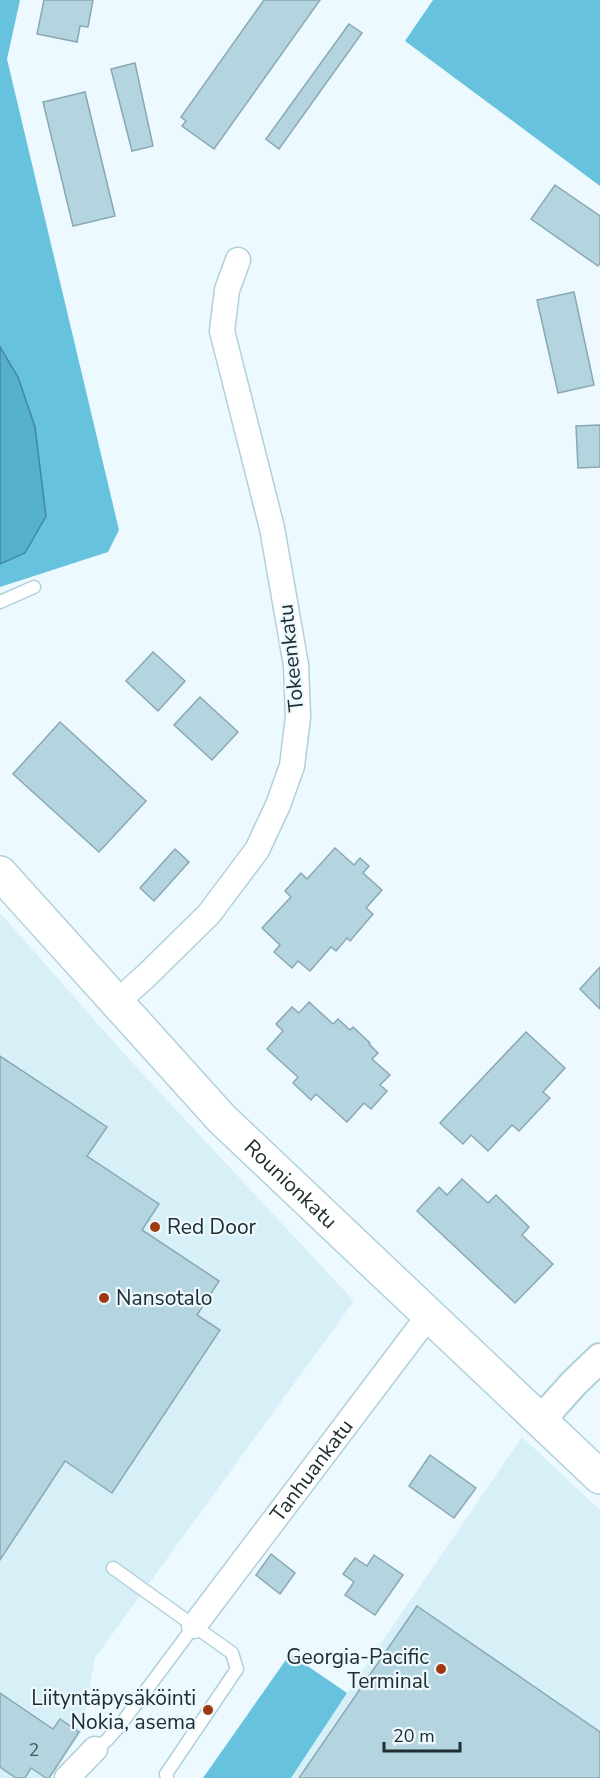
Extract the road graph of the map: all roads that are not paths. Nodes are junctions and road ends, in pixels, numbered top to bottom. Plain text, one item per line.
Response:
1 (238, 260) dead end
2 (34, 587) dead end
3 (0, 602) edge
4 (0, 873) edge
5 (116, 1003) junction
6 (429, 1315) junction
7 (600, 1358) edge
8 (540, 1421) junction
9 (600, 1477) edge
10 (113, 1568) dead end
11 (194, 1626) junction
12 (95, 1749) joint
13 (67, 1778) edge
14 (167, 1778) edge

1 - 5 street, Tokeenkatu
2 - 3 lane
4 - 5 main road, Rounionkatu
5 - 6 main road, Rounionkatu
6 - 8 main road, Rounionkatu
6 - 11 street, Tanhuankatu
7 - 8 street
8 - 9 main road, Rounionkatu
10 - 11 lane
11 - 12 lane
11 - 14 lane
12 - 13 street

